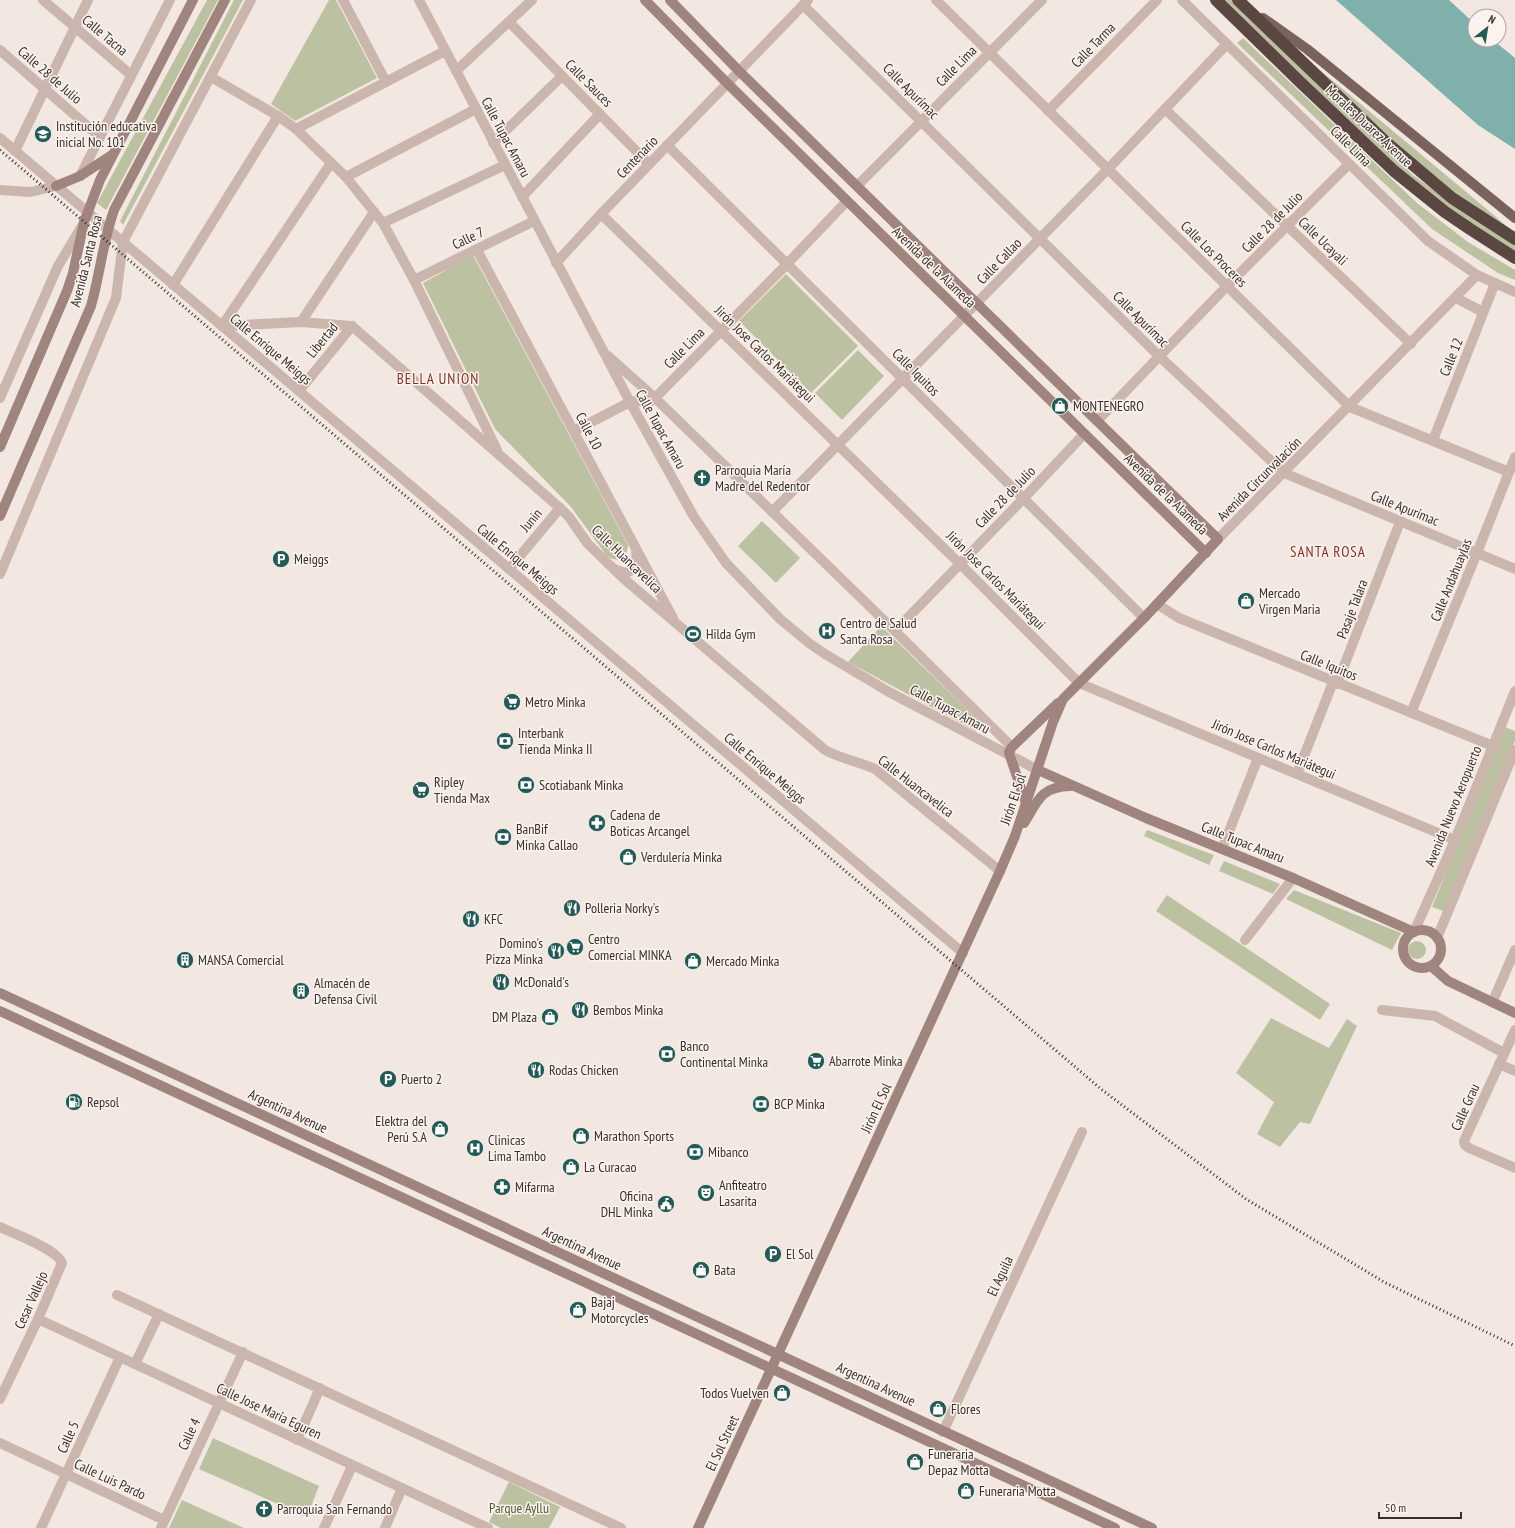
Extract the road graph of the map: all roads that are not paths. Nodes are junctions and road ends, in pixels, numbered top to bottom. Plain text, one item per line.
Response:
1 (43, 0) edge
2 (88, 0) edge
3 (170, 0) edge
4 (193, 0) edge
5 (225, 0) edge
6 (250, 0) edge
7 (343, 0) edge
8 (419, 0) edge
9 (532, 0) edge
10 (645, 0) edge
11 (670, 0) edge
12 (936, 0) edge
13 (1042, 0) edge
14 (1157, 0) edge
15 (1182, 0) edge
16 (1216, 0) edge
17 (1239, 1) edge
18 (806, 2) edge
19 (508, 22) junction
20 (75, 28) junction
21 (1227, 44) junction
22 (0, 50) edge
23 (445, 51) junction
24 (990, 53) junction
25 (456, 71) junction
26 (739, 71) junction
27 (131, 75) junction
28 (562, 76) junction
29 (211, 77) junction
30 (386, 82) junction
31 (727, 83) junction
32 (45, 89) junction
33 (476, 109) junction
34 (1165, 109) junction
35 (1048, 110) junction
36 (600, 114) junction
37 (278, 116) junction
38 (921, 121) junction
39 (296, 130) junction
40 (100, 136) junction
41 (0, 138) edge
42 (493, 143) junction
43 (667, 146) junction
44 (15, 151) junction
45 (114, 154) junction
46 (331, 163) junction
47 (505, 164) junction
48 (649, 164) junction
49 (1349, 164) junction
50 (1108, 169) junction
51 (80, 176) junction
52 (346, 177) junction
53 (56, 186) junction
54 (857, 186) junction
55 (0, 190) edge
56 (522, 197) junction
57 (847, 201) junction
58 (88, 212) junction
59 (374, 212) junction
60 (601, 214) junction
61 (1515, 218) edge
62 (534, 221) junction
63 (84, 222) junction
64 (383, 223) junction
65 (1288, 226) junction
66 (107, 229) junction
67 (1040, 238) junction
68 (1515, 239) edge
69 (123, 242) junction
70 (477, 250) junction
71 (1515, 258) edge
72 (556, 263) junction
73 (787, 264) junction
74 (1477, 275) junction
75 (414, 280) junction
76 (1495, 283) junction
77 (173, 285) junction
78 (1227, 286) junction
79 (1515, 292) edge
80 (1456, 298) junction
81 (977, 303) junction
82 (1483, 312) junction
83 (964, 316) junction
84 (301, 322) junction
85 (222, 326) junction
86 (352, 326) junction
87 (721, 331) junction
88 (1411, 344) junction
89 (602, 351) junction
90 (1158, 356) junction
91 (903, 379) junction
92 (299, 391) junction
93 (0, 398) edge
94 (655, 398) junction
95 (630, 402) junction
96 (1350, 406) junction
97 (1097, 421) junction
98 (574, 431) junction
99 (1084, 434) junction
100 (1433, 440) junction
101 (838, 445) junction
102 (0, 447) edge
103 (498, 454) junction
104 (1515, 457) edge
105 (1509, 472) junction
106 (1284, 474) junction
107 (1024, 498) junction
108 (560, 508) junction
109 (772, 512) junction
110 (0, 516) edge
111 (1400, 522) junction
112 (1218, 539) junction
113 (636, 549) junction
114 (1206, 553) junction
115 (1477, 553) junction
116 (960, 564) junction
117 (509, 569) junction
118 (614, 569) junction
119 (1515, 569) edge
120 (0, 574) edge
121 (1157, 604) junction
122 (1144, 618) junction
123 (677, 625) junction
124 (895, 631) junction
125 (1079, 683) junction
126 (1335, 683) junction
127 (1515, 691) edge
128 (1063, 699) junction
129 (1411, 713) junction
130 (1511, 713) edge
131 (1493, 746) junction
132 (1515, 750) edge
133 (1011, 752) junction
134 (1258, 758) junction
135 (1038, 770) junction
136 (1297, 774) junction
137 (1073, 786) junction
138 (1026, 804) junction
139 (1015, 836) junction
140 (1455, 840) junction
141 (1222, 849) junction
142 (1000, 871) junction
143 (1293, 878) junction
144 (1414, 932) junction
145 (1437, 938) junction
146 (1245, 940) dead end
147 (1515, 950) edge
148 (962, 953) junction
149 (1431, 966) junction
150 (0, 993) edge
151 (1493, 1001) junction
152 (1382, 1010) dead end
153 (0, 1012) edge
154 (1515, 1012) edge
155 (1515, 1030) edge
156 (1504, 1053) junction
157 (1499, 1064) junction
158 (1515, 1071) edge
159 (1082, 1132) dead end
160 (1515, 1167) edge
161 (0, 1228) edge
162 (117, 1295) dead end
163 (159, 1314) junction
164 (38, 1319) junction
165 (243, 1352) junction
166 (778, 1354) junction
167 (120, 1357) junction
168 (135, 1364) junction
169 (772, 1369) junction
170 (320, 1388) junction
171 (0, 1399) edge
172 (219, 1403) junction
173 (943, 1432) junction
174 (297, 1440) junction
175 (0, 1443) edge
176 (352, 1466) junction
177 (67, 1474) junction
178 (402, 1488) junction
179 (162, 1524) edge
180 (41, 1528) edge
181 (324, 1528) edge
182 (385, 1528) edge
183 (488, 1528) edge
184 (621, 1528) edge
185 (698, 1528) edge
186 (1115, 1528) edge
187 (1152, 1528) edge

1 - 20 street, Calle Tacna
2 - 20 street
3 - 27 street
4 - 45 main road, Avenida Santa Rosa
5 - 66 main road, Avenida Santa Rosa
6 - 29 street
7 - 30 street
8 - 23 street, Calle Tupac Amaru
9 - 19 street
10 - 31 main road, Avenida de la Alameda
11 - 26 main road, Avenida de la Alameda
12 - 24 street, Calle Los Proceres
13 - 24 street, Calle Lima
14 - 35 street, Calle Tarma
15 - 21 street, Calle Lima
16 - 71 highway, Morales Duarez Avenue
17 - 61 main road
17 - 68 highway, Morales Duarez Avenue
18 - 26 street, Centenario
18 - 38 street, Calle Apurímac
19 - 25 street
19 - 28 street, Calle Sauces
20 - 27 street, Calle Tacna
20 - 32 street
21 - 34 street, Calle Callao
21 - 49 street, Calle Lima
22 - 32 street, Calle 28 de Julio
23 - 25 street, Calle Tupac Amaru
23 - 30 street
24 - 35 street, Calle Los Proceres
24 - 38 street, Calle Lima
25 - 33 street, Calle Tupac Amaru
26 - 31 street, Centenario
26 - 54 main road, Avenida de la Alameda
27 - 40 street
28 - 36 street, Calle Sauces
28 - 42 street
29 - 37 street
29 - 69 street
30 - 39 street
31 - 43 street, Centenario
31 - 57 main road, Avenida de la Alameda
32 - 40 street, Calle 28 de Julio
32 - 44 street
33 - 42 street, Calle Tupac Amaru
33 - 52 street
34 - 50 street, Calle Callao
34 - 65 street, Calle Ucayali
35 - 50 street, Calle Los Proceres
36 - 48 street, Calle Sauces
36 - 56 street
37 - 39 street
37 - 77 street
38 - 54 street, Calle Lima
38 - 67 street, Calle Apurímac
39 - 46 street
40 - 51 street
41 - 44 street, Calle Enrique Meiggs
42 - 47 street, Calle Tupac Amaru
43 - 48 street, Centenario
43 - 73 street, Calle Iquitos
44 - 53 street, Calle Enrique Meiggs
45 - 51 main road
45 - 58 main road, Avenida Santa Rosa
46 - 52 street
46 - 85 street
47 - 56 street, Calle Tupac Amaru
47 - 64 street
48 - 60 street, Centenario
49 - 65 street, Calle 28 de Julio
49 - 74 street, Calle Lima
50 - 67 street, Calle Callao
50 - 78 street, Calle Los Proceres
51 - 53 main road
52 - 59 street
53 - 55 street
53 - 58 street, Calle Enrique Meiggs
54 - 81 main road, Avenida de la Alameda
56 - 62 street, Calle Tupac Amaru
57 - 73 street, Calle Lima
57 - 83 main road, Avenida de la Alameda
58 - 63 main road, Avenida Santa Rosa
58 - 66 street, Calle Enrique Meiggs
59 - 64 street
59 - 84 street
60 - 72 street, Centenario
60 - 87 street, Jirón Jose Carlos Mariátegui
62 - 70 street, Calle 7
62 - 72 street, Calle Tupac Amaru
63 - 93 street
63 - 102 main road, Avenida Santa Rosa
64 - 75 street
65 - 78 street, Calle 28 de Julio
65 - 88 street, Calle Ucayali
66 - 69 street, Calle Enrique Meiggs
66 - 110 main road, Avenida Santa Rosa
67 - 81 street, Calle Callao
67 - 90 street, Calle Apurímac
69 - 77 street, Calle Enrique Meiggs
69 - 120 street
70 - 75 street, Calle 7
70 - 98 street, Calle 10
72 - 89 street, Calle Tupac Amaru
73 - 87 street, Calle Lima
73 - 91 street, Calle Iquitos
74 - 76 street, Calle Lima
74 - 80 street, Avenida Circunvalación
75 - 103 street
76 - 79 street, Calle Lima
76 - 82 street, Calle 12
77 - 85 street, Calle Enrique Meiggs
78 - 90 street, Calle 28 de Julio
78 - 96 street, Calle Los Proceres
80 - 82 street
80 - 88 street, Avenida Circunvalación
81 - 83 street, Calle Callao
81 - 97 main road, Avenida de la Alameda
82 - 100 street, Calle 12
83 - 91 street, Calle Callao
83 - 99 main road, Avenida de la Alameda
84 - 85 street
84 - 86 street
85 - 92 street, Calle Enrique Meiggs
86 - 92 street, Libertad
86 - 103 street, Calle Huancavelica
87 - 94 street, Calle Lima
87 - 101 street, Jirón Jose Carlos Mariátegui
88 - 96 street, Avenida Circunvalación
89 - 94 street, Calle Tupac Amaru
89 - 95 street, Calle Tupac Amaru
90 - 97 street, Calle 28 de Julio
90 - 106 street, Calle Apurímac
91 - 101 street, Calle Callao
91 - 107 street, Calle Iquitos
92 - 117 street, Calle Enrique Meiggs
94 - 95 street
94 - 109 street, Calle Tupac Amaru
95 - 98 street
95 - 133 street, Calle Tupac Amaru
96 - 100 street, Calle Los Proceres
96 - 106 street, Avenida Circunvalación
97 - 112 main road, Avenida de la Alameda
98 - 113 street, Calle 10
99 - 107 street, Calle 28 de Julio
99 - 114 main road, Avenida de la Alameda
100 - 105 street, Calle Los Proceres
101 - 109 street, Calle Callao
101 - 116 street, Jirón Jose Carlos Mariátegui
103 - 108 street, Calle Huancavelica
104 - 105 street, Calle Andahuaylas
105 - 115 street, Calle Andahuaylas
106 - 111 street, Calle Apurímac
106 - 112 street, Avenida Circunvalación
107 - 116 street, Calle 28 de Julio
107 - 122 street, Calle Iquitos
108 - 117 street, Junin
108 - 118 street, Calle Huancavelica
109 - 124 street, Calle Tupac Amaru
111 - 115 street, Calle Apurímac
111 - 126 street, Pasaje Talara
112 - 114 main road, Avenida Circunvalación
113 - 118 street
113 - 123 street, Calle 10
114 - 121 main road, Avenida Circunvalación
115 - 119 street, Calle Apurímac
115 - 129 street, Calle Andahuaylas
116 - 124 street, Calle 28 de Julio
116 - 125 street, Jirón Jose Carlos Mariátegui
117 - 148 street, Calle Enrique Meiggs
118 - 123 street, Calle Huancavelica
121 - 122 main road, Avenida Circunvalación
121 - 126 street, Calle Iquitos
122 - 125 main road, Avenida Circunvalación
123 - 142 street, Calle Huancavelica
124 - 133 street, Calle Tupac Amaru
125 - 128 main road, Avenida Circunvalación
125 - 134 street, Jirón Jose Carlos Mariátegui
126 - 129 street, Calle Iquitos
126 - 136 street, Pasaje Talara
127 - 130 street, Avenida Nuevo Aeropuerto
128 - 133 main road
128 - 135 main road, Avenida Circunvalación
129 - 131 street, Calle Iquitos
130 - 131 street, Avenida Nuevo Aeropuerto
131 - 140 street, Avenida Nuevo Aeropuerto
132 - 145 street
133 - 135 street, Calle Tupac Amaru
133 - 138 main road
134 - 136 street, Jirón Jose Carlos Mariátegui
134 - 141 street
135 - 137 main road, Calle Tupac Amaru
135 - 138 main road, Jirón El Sol
136 - 140 street, Jirón Jose Carlos Mariátegui
137 - 139 main road, Jirón El Sol
137 - 141 main road, Calle Tupac Amaru
138 - 139 main road, Jirón El Sol
139 - 142 main road, Jirón El Sol
140 - 144 street, Avenida Nuevo Aeropuerto
141 - 143 main road, Calle Tupac Amaru
142 - 148 main road, Jirón El Sol
143 - 144 main road, Calle Tupac Amaru
143 - 146 street
144 - 145 main road
144 - 149 main road
145 - 149 main road
147 - 151 street
148 - 166 main road, Jirón El Sol
149 - 151 main road
150 - 166 main road, Argentina Avenue
151 - 154 main road
152 - 156 street
153 - 169 main road
155 - 156 street, Calle Grau
156 - 157 street, Calle Grau
157 - 158 street
157 - 160 street, Calle Grau
159 - 173 street, El Aguila
161 - 164 street, Cesar Vallejo
162 - 163 street
163 - 165 street
163 - 168 street
164 - 167 street, Calle Jose María Eguren
164 - 171 street, Cesar Vallejo
165 - 170 street
165 - 172 street, Calle 4
166 - 169 main road, Jirón El Sol
166 - 173 main road, Argentina Avenue
167 - 168 street, Calle Jose María Eguren
167 - 177 street, Calle 5
168 - 172 street, Calle Jose María Eguren
169 - 185 main road, El Sol Street
169 - 186 main road
170 - 174 street
170 - 184 street
172 - 174 street, Calle Jose María Eguren
172 - 179 street, Calle 4
173 - 187 main road, Argentina Avenue
174 - 176 street, Calle Jose María Eguren
175 - 177 street, Calle Luis Pardo
176 - 178 street, Calle Jose María Eguren
176 - 181 street
177 - 179 street, Calle Luis Pardo
177 - 180 street, Calle 5
178 - 182 street
178 - 183 street, Calle Jose María Eguren

